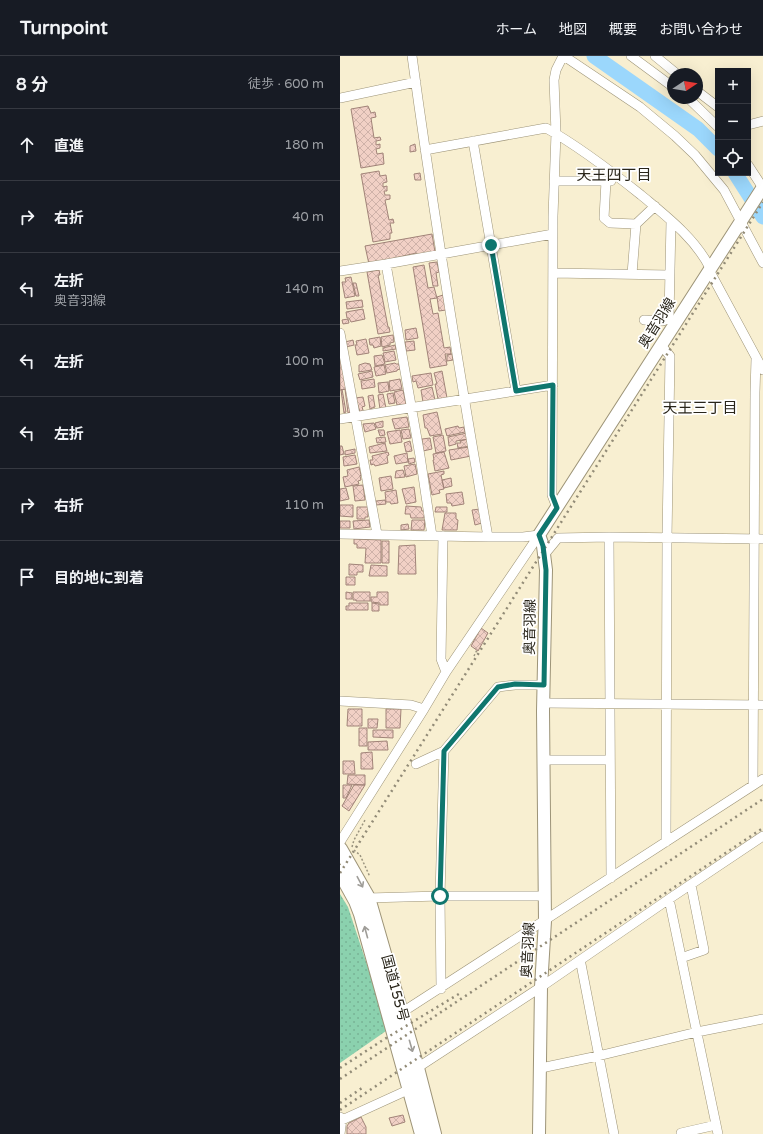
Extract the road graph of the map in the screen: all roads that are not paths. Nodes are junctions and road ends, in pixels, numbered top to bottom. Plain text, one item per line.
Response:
1 (412, 56) edge
2 (564, 56) edge
3 (631, 56) edge
4 (655, 56) edge
5 (670, 68) edge
6 (416, 82) junction
7 (667, 83) edge
8 (703, 96) edge
9 (340, 98) edge
10 (694, 104) edge
11 (715, 105) edge
12 (763, 121) edge
13 (715, 124) edge
14 (751, 124) edge
15 (556, 134) junction
16 (473, 141) junction
17 (425, 150) junction
18 (751, 170) edge
19 (554, 181) junction
20 (606, 181) junction
21 (624, 182) junction
22 (763, 188) edge
23 (654, 206) junction
24 (741, 220) junction
25 (671, 221) junction
26 (636, 224) junction
27 (553, 234) junction
28 (491, 245) junction
29 (441, 254) junction
30 (763, 263) edge
31 (386, 264) junction
32 (709, 269) junction
33 (340, 271) edge
34 (553, 273) junction
35 (632, 274) junction
36 (669, 276) junction
37 (644, 320) dead end
38 (672, 321) junction
39 (340, 333) edge
40 (661, 345) junction
41 (756, 359) junction
42 (763, 370) edge
43 (553, 385) junction
44 (759, 389) edge
45 (516, 391) junction
46 (464, 400) junction
47 (412, 408) junction
48 (355, 417) junction
49 (340, 420) edge
50 (557, 508) junction
51 (340, 534) edge
52 (377, 534) junction
53 (539, 535) junction
54 (432, 536) junction
55 (443, 536) junction
56 (488, 537) junction
57 (609, 537) junction
58 (666, 538) junction
59 (759, 539) edge
60 (544, 555) junction
61 (446, 672) junction
62 (544, 685) junction
63 (340, 701) edge
64 (543, 704) junction
65 (610, 705) junction
66 (667, 705) junction
67 (758, 705) edge
68 (424, 710) junction
69 (444, 751) junction
70 (543, 760) junction
71 (610, 760) junction
72 (416, 764) dead end
73 (763, 779) edge
74 (753, 785) junction
75 (762, 839) edge
76 (340, 842) edge
77 (666, 842) junction
78 (340, 849) edge
79 (340, 872) edge
80 (611, 878) junction
81 (690, 885) junction
82 (440, 896) junction
83 (545, 896) junction
84 (368, 898) junction
85 (669, 899) junction
86 (545, 921) junction
87 (681, 958) junction
88 (578, 962) junction
89 (541, 987) junction
90 (441, 989) junction
91 (401, 1014) junction
92 (763, 1019) edge
93 (697, 1032) junction
94 (598, 1056) junction
95 (417, 1068) junction
96 (541, 1068) junction
97 (410, 1089) junction
98 (341, 1119) edge
99 (717, 1130) edge
100 (681, 1132) dead end
101 (340, 1134) edge
102 (422, 1134) edge
103 (434, 1134) edge
104 (539, 1134) edge
105 (614, 1134) edge

1 - 6 street
2 - 15 street
2 - 24 street
3 - 7 street
4 - 5 street
6 - 9 street
6 - 17 street
8 - 11 street
10 - 13 street
12 - 14 street
15 - 16 street
15 - 19 street
15 - 21 street
16 - 17 street
16 - 28 street
17 - 29 street
18 - 22 street
19 - 20 street
19 - 27 street
20 - 21 street
20 - 26 street
21 - 23 street
22 - 24 main road, 奥音羽線
23 - 25 street
23 - 26 street
24 - 30 street
24 - 32 main road, 奥音羽線
25 - 32 street
25 - 36 street
26 - 35 street
27 - 28 street
27 - 34 street
28 - 29 street
28 - 45 street
29 - 31 street
29 - 46 street
31 - 33 street
31 - 47 street
32 - 38 main road, 奥音羽線
32 - 41 street
34 - 35 street
34 - 43 street
35 - 36 street
36 - 38 street
37 - 38 street
38 - 40 main road, 奥音羽線
39 - 48 street
40 - 50 main road, 奥音羽線
40 - 58 street
41 - 42 street
41 - 44 street
43 - 45 street
43 - 50 street
44 - 59 street
45 - 46 street
46 - 47 street
46 - 56 street
47 - 48 street
47 - 54 street
48 - 49 street
48 - 52 street
50 - 53 main road, 奥音羽線
51 - 52 street
52 - 54 street
53 - 56 street
53 - 60 main road, 奥音羽線
53 - 61 street
54 - 55 street
55 - 56 street
55 - 61 street
57 - 58 street
57 - 60 street
57 - 65 street
58 - 59 street
58 - 66 street
59 - 67 street
60 - 62 main road, 奥音羽線
61 - 68 street
62 - 64 main road, 奥音羽線
62 - 69 street
63 - 68 street
64 - 65 street
64 - 70 main road, 奥音羽線
65 - 66 street
65 - 71 street
66 - 67 street
66 - 77 street
67 - 74 street
68 - 76 street
69 - 72 street
69 - 82 street
70 - 71 street
70 - 83 main road, 奥音羽線
71 - 80 street
73 - 74 street
74 - 77 street
75 - 81 street
77 - 80 street
78 -> 84 highway, 国道155号
97 -> 79 highway, 国道155号
80 - 86 street
81 - 85 street
81 - 87 street
82 - 83 street
82 - 84 street
82 - 90 street
83 - 86 main road, 奥音羽線
84 - 91 highway, 国道155号
85 - 87 street
85 - 88 street
86 - 89 main road, 奥音羽線
86 - 90 street
87 - 93 street
88 - 89 street
88 - 94 street
89 - 95 street
89 - 96 main road, 奥音羽線
90 - 91 street
91 -> 95 highway, 国道155号
92 - 93 street
93 - 94 street
93 - 99 street
94 - 96 street
94 - 105 street
95 - 103 highway, 国道155号
96 - 104 main road, 奥音羽線
97 - 98 street
97 - 102 highway, 国道155号
98 - 101 street
99 - 100 street

